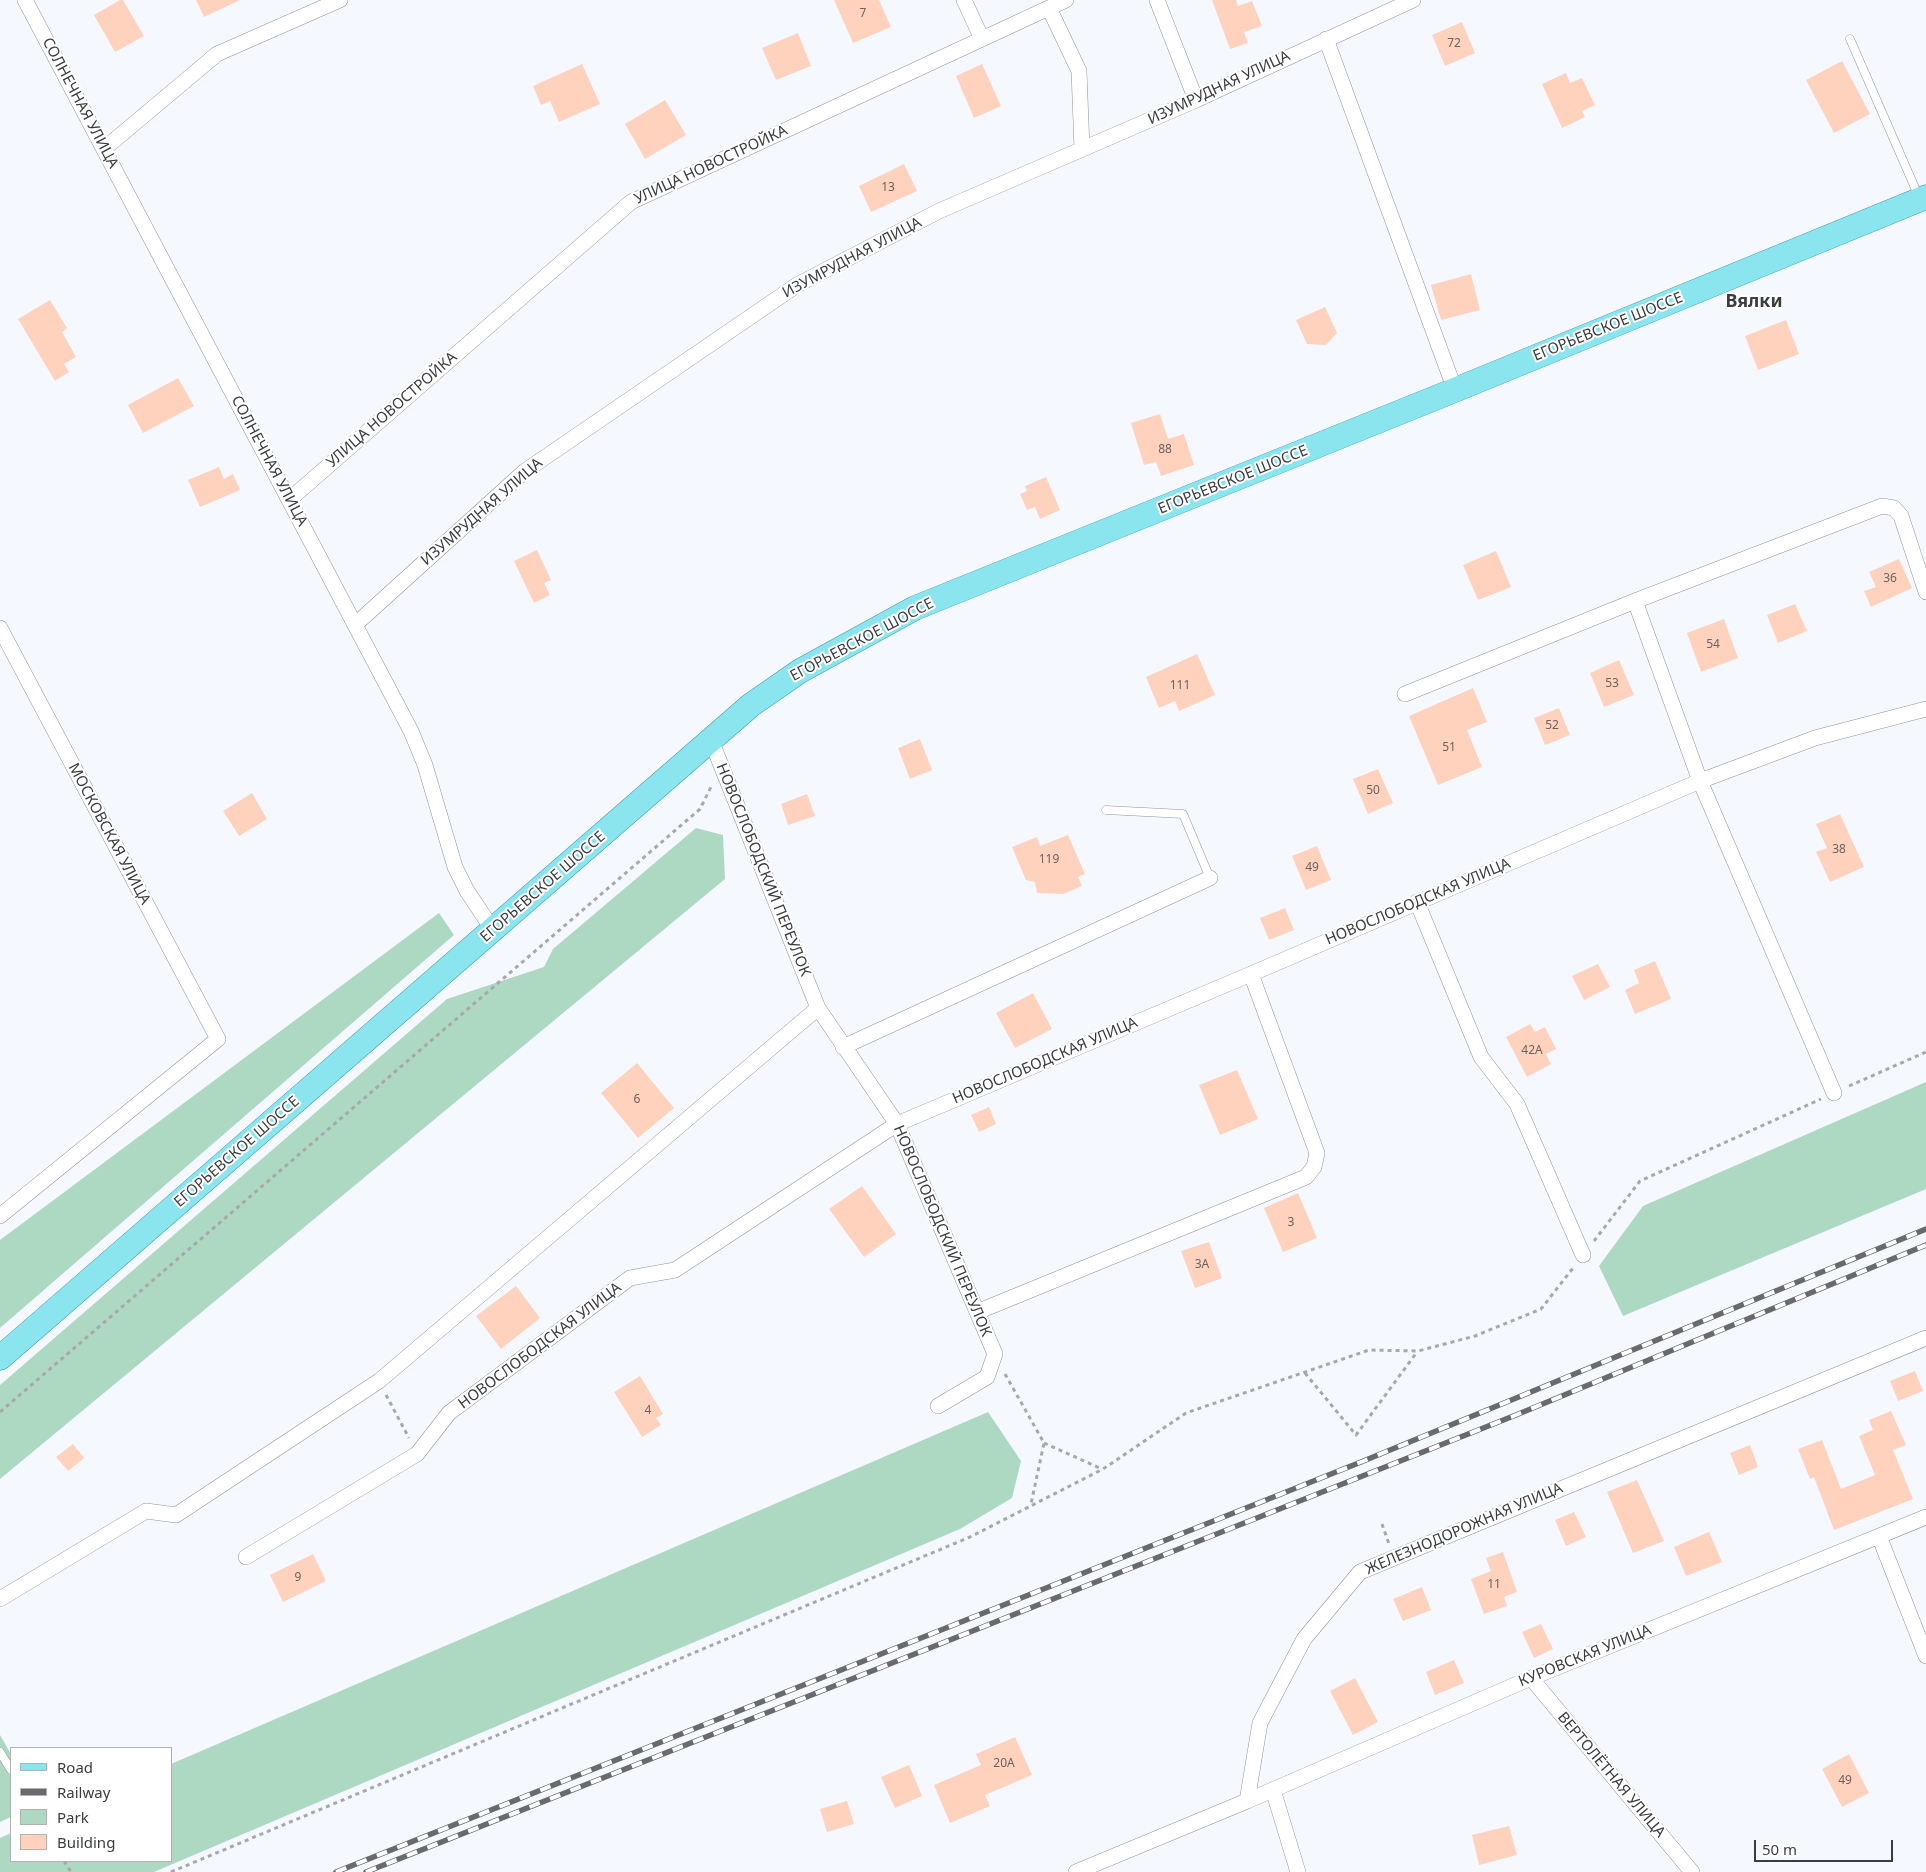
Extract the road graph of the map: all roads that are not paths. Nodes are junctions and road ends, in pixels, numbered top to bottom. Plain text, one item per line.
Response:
1 (26, 0) edge
2 (340, 0) edge
3 (964, 0) edge
4 (1066, 0) edge
5 (1157, 0) edge
6 (1413, 0) edge
7 (1049, 8) junction
8 (982, 39) junction
9 (1326, 39) junction
10 (1850, 39) dead end
11 (1196, 100) junction
12 (104, 149) junction
13 (1082, 149) junction
14 (1923, 198) edge
15 (1455, 390) junction
16 (289, 500) junction
17 (1926, 592) edge
18 (1635, 601) junction
19 (357, 623) junction
20 (0, 628) edge
21 (1405, 694) dead end
22 (1926, 709) edge
23 (711, 740) junction
24 (1700, 781) junction
25 (1106, 810) dead end
26 (1210, 878) joint
27 (1417, 902) junction
28 (493, 930) junction
29 (1251, 974) junction
30 (818, 1008) junction
31 (843, 1047) junction
32 (1834, 1093) road end
33 (897, 1124) junction
34 (0, 1216) edge
35 (1586, 1252) road end
36 (977, 1312) junction
37 (1926, 1338) edge
38 (0, 1358) edge
39 (938, 1406) dead end
40 (1926, 1517) edge
41 (1879, 1536) junction
42 (246, 1557) dead end
43 (0, 1599) edge
44 (1926, 1656) edge
45 (1530, 1678) junction
46 (0, 1752) edge
47 (10, 1768) edge
48 (1273, 1790) junction
49 (1248, 1801) junction
50 (1110, 1866) edge
51 (1076, 1872) edge
52 (1298, 1872) edge
53 (1692, 1872) edge

1 - 12 street, СОЛНЕЧНАЯ УЛИЦА
2 - 12 street
3 - 8 street
4 - 7 street, УЛИЦА НОВОСТРОЙКА
5 - 11 street
6 - 9 street, ИЗУМРУДНАЯ УЛИЦА
7 - 8 street, УЛИЦА НОВОСТРОЙКА
7 - 13 street
8 - 16 street, УЛИЦА НОВОСТРОЙКА
9 - 11 street, ИЗУМРУДНАЯ УЛИЦА
9 - 15 street
10 - 14 lane
11 - 13 street, ИЗУМРУДНАЯ УЛИЦА
12 - 16 street, СОЛНЕЧНАЯ УЛИЦА
13 - 19 street, ИЗУМРУДНАЯ УЛИЦА
14 - 15 main road, ЕГОРЬЕВСКОЕ ШОССЕ
15 - 23 main road, ЕГОРЬЕВСКОЕ ШОССЕ
16 - 19 street, СОЛНЕЧНАЯ УЛИЦА
17 - 18 street
18 - 21 street
18 - 24 street
19 - 28 street, СОЛНЕЧНАЯ УЛИЦА
20 - 34 street, МОСКОВСКАЯ УЛИЦА
22 - 24 street, НОВОСЛОБОДСКАЯ УЛИЦА
23 - 28 main road, ЕГОРЬЕВСКОЕ ШОССЕ
23 - 30 street, НОВОСЛОБОДСКИЙ ПЕРЕУЛОК
24 - 27 street, НОВОСЛОБОДСКАЯ УЛИЦА
24 - 32 street
25 - 26 lane
26 - 31 street
27 - 29 street, НОВОСЛОБОДСКАЯ УЛИЦА
27 - 35 street
28 - 38 main road, ЕГОРЬЕВСКОЕ ШОССЕ
29 - 33 street, НОВОСЛОБОДСКАЯ УЛИЦА
29 - 36 street
30 - 31 street, НОВОСЛОБОДСКИЙ ПЕРЕУЛОК
30 - 43 street
31 - 33 street, НОВОСЛОБОДСКИЙ ПЕРЕУЛОК
33 - 36 street, НОВОСЛОБОДСКИЙ ПЕРЕУЛОК
33 - 42 street, НОВОСЛОБОДСКАЯ УЛИЦА
36 - 39 street, НОВОСЛОБОДСКИЙ ПЕРЕУЛОК
37 - 49 street, ЖЕЛЕЗНОДОРОЖНАЯ УЛИЦА
40 - 41 street, КУРОВСКАЯ УЛИЦА
41 - 44 street
41 - 45 street, КУРОВСКАЯ УЛИЦА
45 - 48 street, КУРОВСКАЯ УЛИЦА
45 - 53 street, ВЕРТОЛЁТНАЯ УЛИЦА
46 - 47 lane
48 - 49 street, КУРОВСКАЯ УЛИЦА
48 - 52 street
49 - 50 street
50 - 51 street

